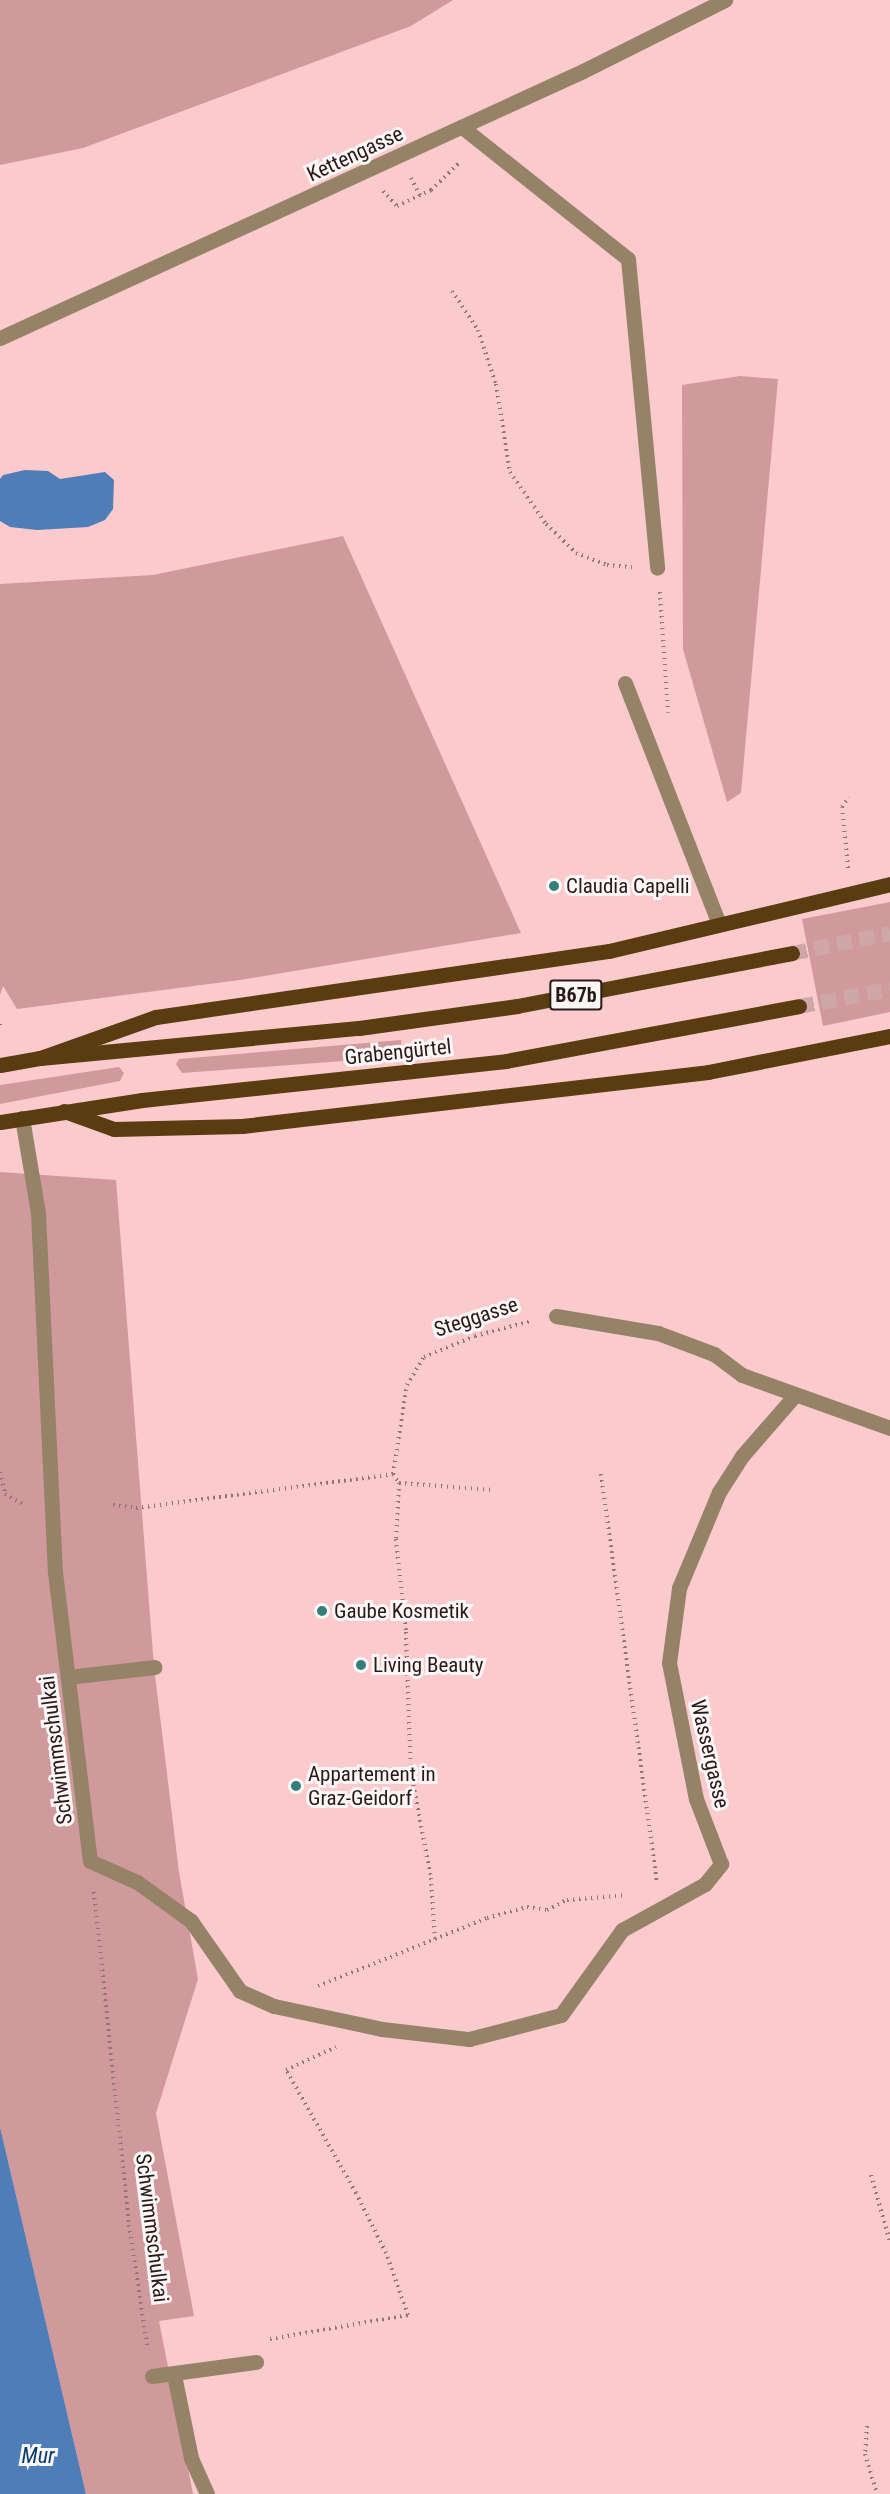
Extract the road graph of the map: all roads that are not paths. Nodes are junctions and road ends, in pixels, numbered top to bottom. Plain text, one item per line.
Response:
1 (725, 0) edge
2 (462, 127) junction
3 (0, 338) edge
4 (657, 568) road end
5 (625, 683) dead end
6 (890, 884) edge
7 (719, 924) junction
8 (792, 953) tunnel mouth
9 (799, 1006) tunnel mouth
10 (890, 1036) edge
11 (40, 1058) junction
12 (0, 1065) edge
13 (64, 1111) junction
14 (22, 1118) junction
15 (0, 1122) edge
16 (556, 1316) road end
17 (795, 1395) junction
18 (890, 1428) edge
19 (154, 1667) dead end
20 (68, 1677) junction
21 (90, 1861) joint
22 (256, 2362) dead end
23 (174, 2375) junction
24 (152, 2376) road end
25 (207, 2494) edge

1 - 2 street, Kettengasse
2 - 3 street, Kettengasse
2 - 4 street
5 - 7 street
6 - 7 main road
7 - 11 main road
8 - 11 main road, Grabengürtel / B67b
9 - 13 main road, Grabengürtel / B67b
10 - 13 main road
11 - 12 main road, Grabengürtel / B67b
13 - 14 main road, Grabengürtel / B67b
14 - 15 main road, Grabengürtel / B67b
14 - 20 street, Schwimmschulkai
16 - 17 street
17 - 18 street
17 - 21 street, Wassergasse
19 - 20 street
20 - 21 street, Schwimmschulkai
22 - 23 street
23 - 24 street
23 - 25 street

